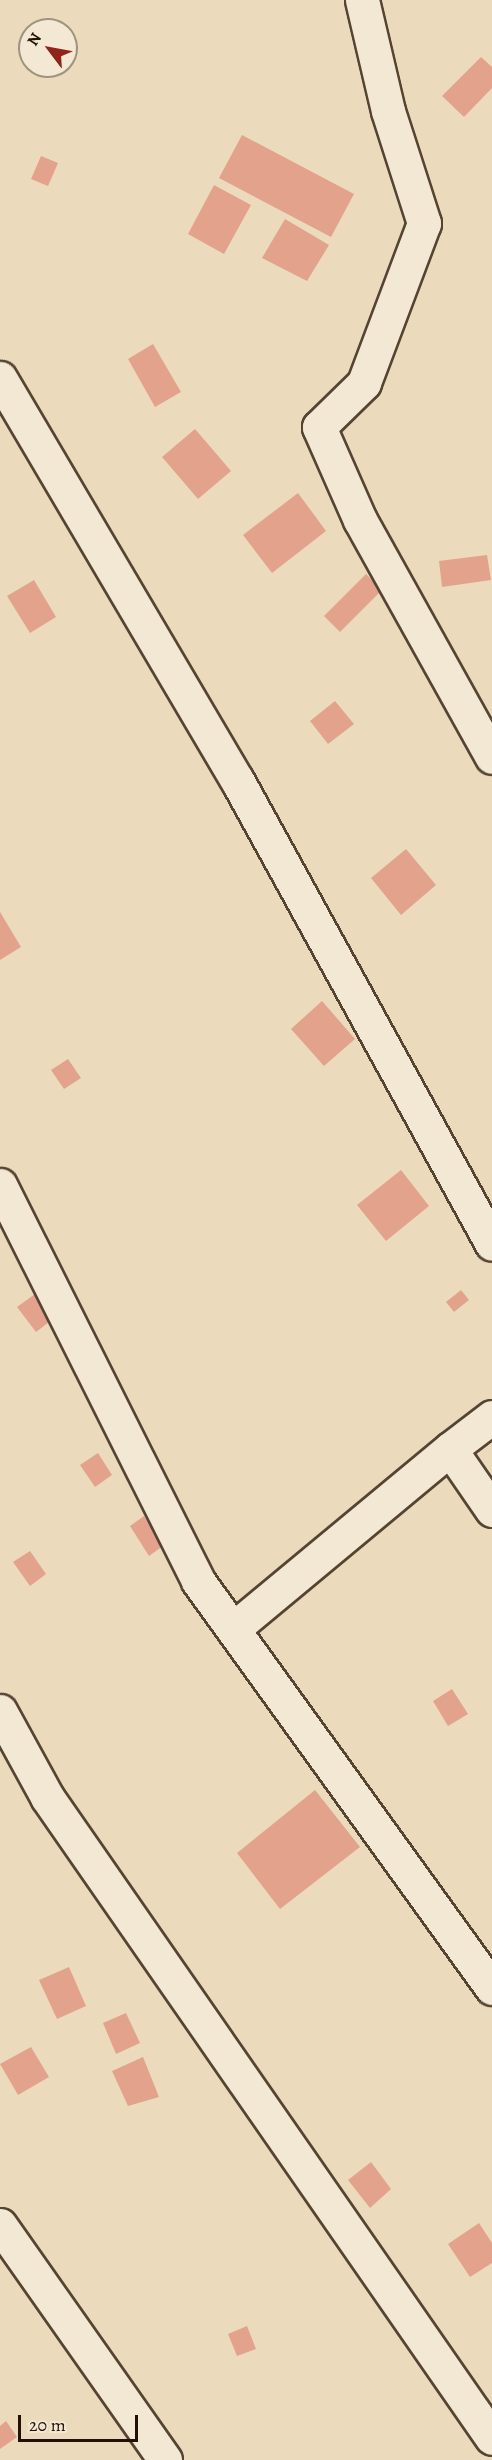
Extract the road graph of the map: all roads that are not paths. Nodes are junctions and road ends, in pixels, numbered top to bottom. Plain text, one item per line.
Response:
1 (362, 0) edge
2 (0, 378) edge
3 (492, 757) edge
4 (0, 1185) edge
5 (492, 1244) edge
6 (492, 1417) edge
7 (450, 1449) junction
8 (492, 1510) edge
9 (233, 1629) junction
10 (0, 1711) edge
11 (492, 1988) edge
12 (0, 2225) edge
13 (492, 2438) edge
14 (165, 2460) edge

1 - 3 street
2 - 5 street
4 - 9 street
6 - 7 street
7 - 8 street
7 - 9 street
9 - 11 street
10 - 13 street
12 - 14 street

